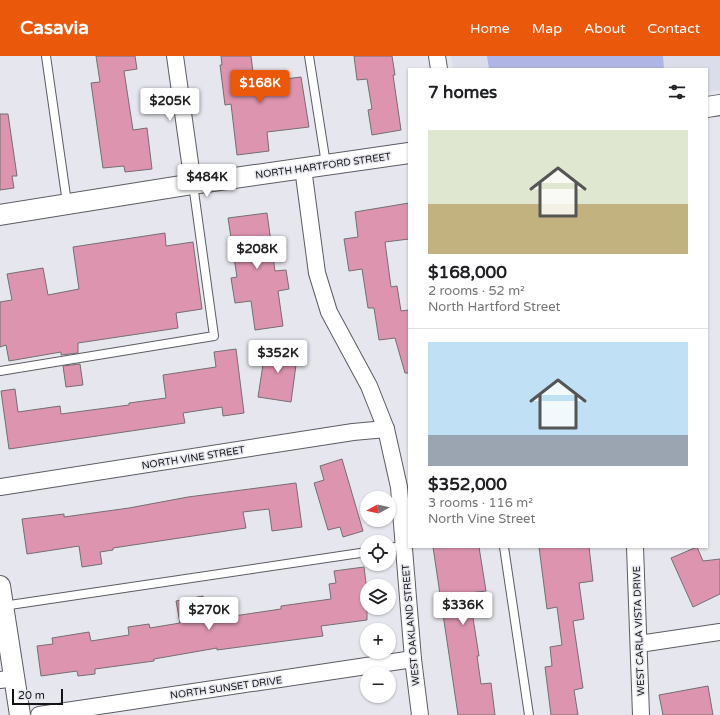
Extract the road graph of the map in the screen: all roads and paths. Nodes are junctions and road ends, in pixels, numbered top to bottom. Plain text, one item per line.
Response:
1 (46, 56) edge
2 (175, 56) edge
3 (309, 56) edge
4 (437, 56) edge
5 (439, 68) edge
6 (720, 105) edge
7 (708, 107) edge
8 (408, 153) edge
9 (326, 164) junction
10 (303, 168) junction
11 (193, 184) junction
12 (67, 203) junction
13 (0, 215) edge
14 (0, 371) edge
15 (386, 429) junction
16 (0, 487) edge
17 (396, 547) edge
18 (504, 548) edge
19 (636, 548) edge
20 (360, 553) edge
21 (0, 586) edge
22 (3, 606) junction
23 (720, 632) edge
24 (639, 644) junction
25 (413, 659) junction
26 (8, 679) edge
27 (20, 715) edge
28 (39, 715) edge
29 (420, 715) edge
30 (529, 715) edge
31 (641, 715) edge

1 - 12 lane
2 - 11 street
3 - 9 lane
4 - 5 street
6 - 7 street
8 - 9 street, NORTH HARTFORD STREET
9 - 10 street, NORTH HARTFORD STREET
10 - 11 street, NORTH HARTFORD STREET
10 - 15 street, WEST OAKLAND STREET
11 - 12 street, NORTH HARTFORD STREET
11 - 14 lane
12 - 13 street, NORTH HARTFORD STREET
15 - 16 street, NORTH VINE STREET
15 - 17 street, WEST OAKLAND STREET
17 - 25 street, WEST OAKLAND STREET
18 - 30 lane
19 - 24 street, WEST CARLA VISTA DRIVE
20 - 22 lane
21 - 22 street
22 - 26 street
23 - 24 street
24 - 31 street, WEST CARLA VISTA DRIVE
25 - 28 street, NORTH SUNSET DRIVE
25 - 29 street, WEST OAKLAND STREET
26 - 27 street

